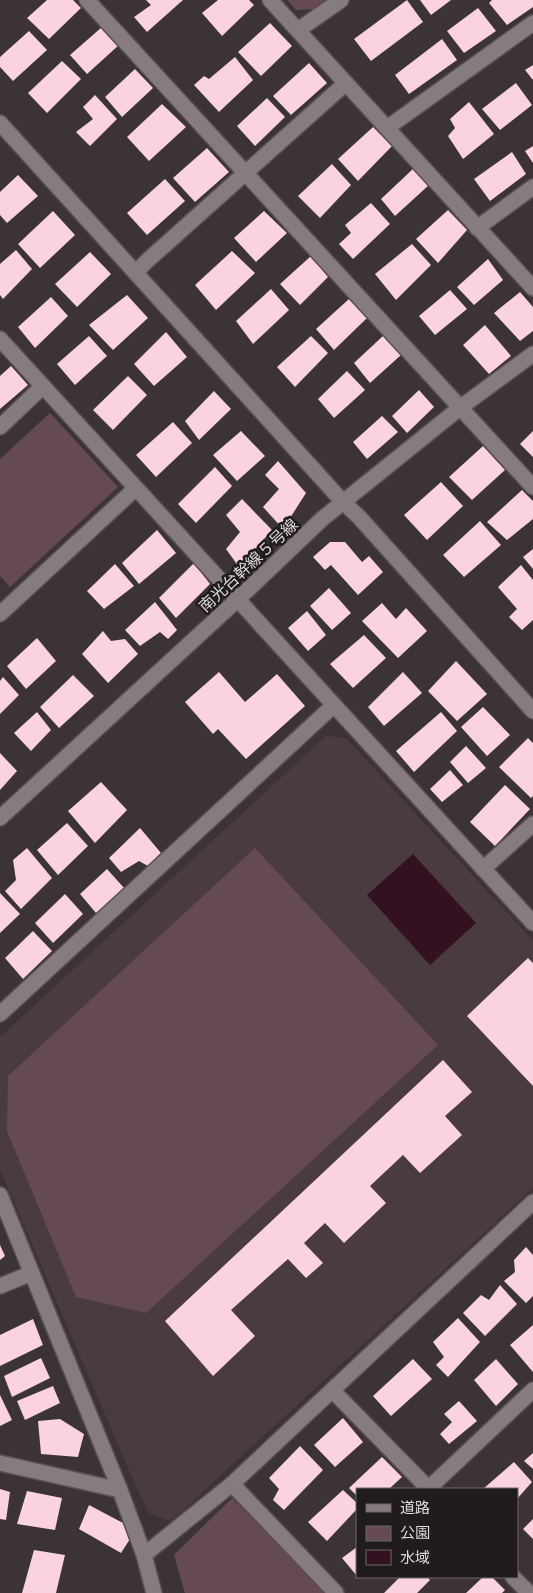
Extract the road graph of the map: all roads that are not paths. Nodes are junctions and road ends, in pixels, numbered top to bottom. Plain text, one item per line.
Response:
1 (87, 0) edge
2 (270, 0) edge
3 (341, 0) edge
4 (533, 23) edge
5 (298, 30) junction
6 (346, 83) junction
7 (387, 128) junction
8 (3, 131) edge
9 (246, 173) junction
10 (533, 187) edge
11 (477, 228) junction
12 (136, 272) junction
13 (533, 288) edge
14 (0, 339) edge
15 (533, 354) edge
16 (43, 386) junction
17 (461, 407) junction
18 (0, 427) edge
19 (533, 487) edge
20 (136, 488) junction
21 (343, 502) junction
22 (238, 600) junction
23 (0, 614) edge
24 (334, 705) junction
25 (533, 712) edge
26 (0, 818) edge
27 (533, 824) edge
28 (483, 869) junction
29 (533, 923) edge
30 (3, 1004) edge
31 (0, 1195) edge
32 (533, 1202) edge
33 (32, 1273) junction
34 (0, 1286) edge
35 (332, 1390) junction
36 (533, 1390) edge
37 (0, 1463) edge
38 (232, 1484) junction
39 (428, 1488) edge
40 (430, 1488) edge
41 (120, 1490) junction
42 (144, 1555) junction
43 (514, 1578) edge
44 (529, 1590) edge
45 (154, 1593) edge
46 (336, 1593) edge

1 - 9 street
2 - 5 street
3 - 5 street
4 - 7 street
5 - 6 street
6 - 7 street
6 - 9 street
7 - 11 street
8 - 12 street
9 - 12 street
9 - 17 street
10 - 11 street
11 - 13 street
12 - 21 street
14 - 16 street
15 - 17 street, 南光台幹線５号線
16 - 18 street
16 - 20 street
17 - 19 street
17 - 21 street, 南光台幹線５号線
20 - 22 street
20 - 23 street
21 - 22 street, 南光台幹線５号線
21 - 25 street
22 - 24 street
22 - 26 street, 南光台幹線５号線
24 - 28 street
24 - 30 street
27 - 28 street
28 - 29 street
31 - 33 street
32 - 35 street
33 - 34 street
33 - 41 street
35 - 38 street
35 - 39 street
36 - 40 street
37 - 41 street
38 - 42 street
38 - 46 street
41 - 42 street
42 - 45 street
43 - 44 street

